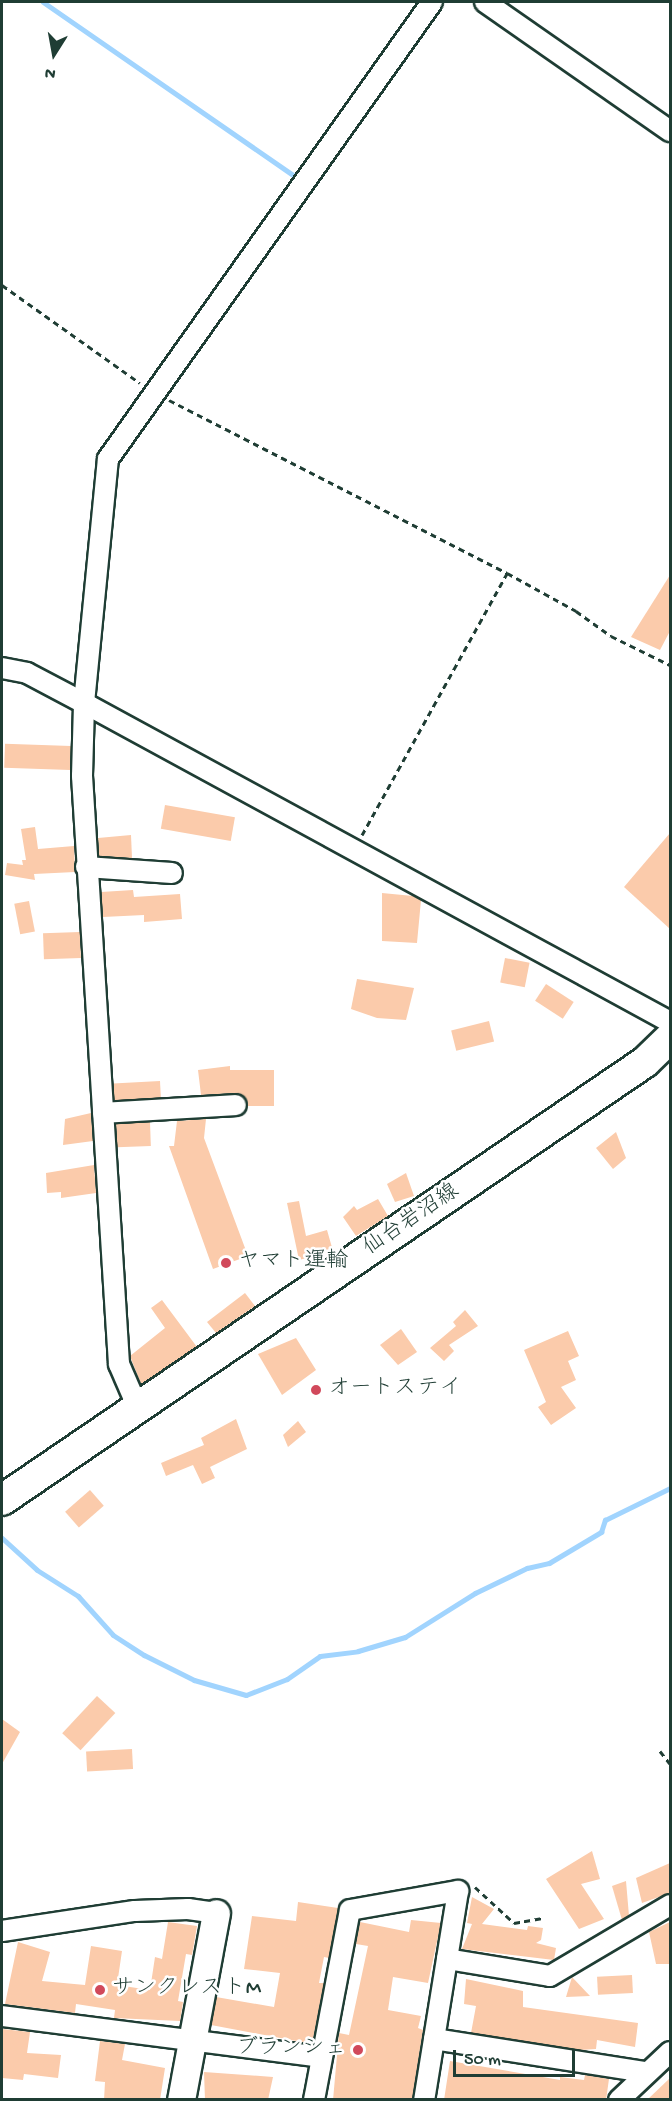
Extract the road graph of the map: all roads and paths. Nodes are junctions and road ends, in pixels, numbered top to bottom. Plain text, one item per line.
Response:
1 (432, 2) edge
2 (485, 2) edge
3 (670, 131) edge
4 (2, 285) edge
5 (158, 395) junction
6 (507, 573) junction
7 (670, 665) edge
8 (2, 668) edge
9 (84, 703) junction
10 (354, 850) junction
11 (86, 867) junction
12 (172, 873) dead end
13 (670, 1022) edge
14 (670, 1038) edge
15 (236, 1105) dead end
16 (104, 1113) junction
17 (138, 1408) junction
18 (2, 1500) edge
19 (660, 1751) dead end
20 (670, 1764) edge
21 (468, 1880) dead end
22 (670, 1905) edge
23 (216, 1913) joint
24 (543, 1918) dead end
25 (2, 1931) edge
26 (447, 1959) junction
27 (2, 2016) edge
28 (434, 2038) junction
29 (193, 2041) junction
30 (670, 2052) edge
31 (320, 2057) junction
32 (645, 2072) junction
33 (181, 2100) edge
34 (314, 2100) edge
35 (424, 2100) edge
36 (619, 2100) edge

1 - 5 street
2 - 3 street
4 - 5 path
5 - 6 path
5 - 9 street
6 - 7 path
6 - 10 path
8 - 9 street
9 - 10 street
9 - 11 street
10 - 13 street
11 - 12 street
11 - 16 street
14 - 17 main road, 仙台岩沼線
15 - 16 street
16 - 17 street
17 - 18 main road, 仙台岩沼線
19 - 20 path
21 - 24 path
22 - 26 street
23 - 25 street
23 - 29 street
26 - 28 street
26 - 31 street
27 - 29 street
28 - 32 street
28 - 35 street
29 - 31 street
29 - 33 street
30 - 32 street
31 - 34 street
32 - 36 street

